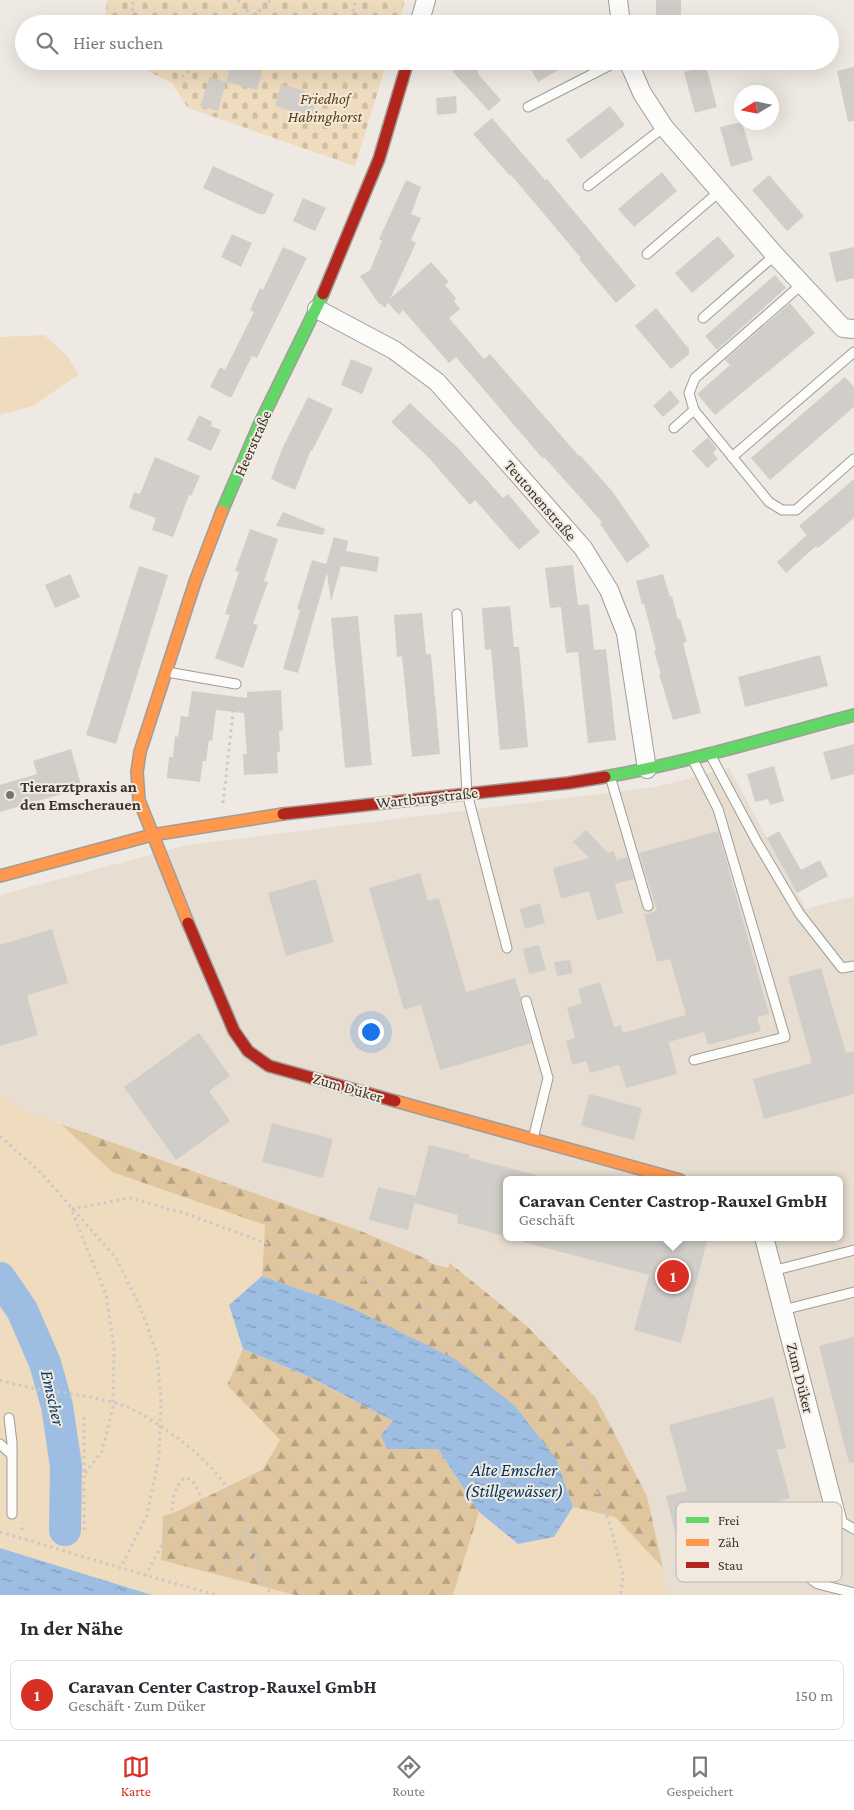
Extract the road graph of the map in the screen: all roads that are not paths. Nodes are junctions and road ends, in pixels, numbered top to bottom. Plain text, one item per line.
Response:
1 (426, 0) edge
2 (618, 0) edge
3 (422, 15) edge
4 (620, 15) edge
5 (405, 70) edge
6 (600, 70) edge
7 (632, 70) edge
8 (528, 107) dead end
9 (664, 127) junction
10 (588, 186) dead end
11 (720, 190) junction
12 (647, 254) dead end
13 (775, 255) junction
14 (802, 284) junction
15 (317, 309) junction
16 (703, 318) dead end
17 (853, 331) edge
18 (854, 352) edge
19 (694, 410) junction
20 (674, 428) dead end
21 (732, 457) junction
22 (854, 459) edge
23 (457, 614) dead end
24 (167, 672) junction
25 (236, 684) road end
26 (854, 715) edge
27 (710, 754) junction
28 (693, 758) junction
29 (647, 769) junction
30 (610, 776) junction
31 (467, 793) junction
32 (152, 834) junction
33 (0, 876) edge
34 (648, 906) dead end
35 (506, 948) dead end
36 (854, 966) edge
37 (526, 1001) dead end
38 (694, 1060) dead end
39 (533, 1139) junction
40 (666, 1176) edge
41 (765, 1241) edge
42 (854, 1250) edge
43 (772, 1271) junction
44 (854, 1292) edge
45 (783, 1310) junction
46 (9, 1418) dead end
47 (0, 1444) edge
48 (12, 1455) junction
49 (833, 1502) edge
50 (12, 1514) dead end
51 (842, 1522) edge
52 (854, 1529) edge
53 (815, 1582) edge
54 (854, 1592) edge

1 - 3 street
2 - 4 street
5 - 15 street, Heerstraße
6 - 8 lane
7 - 9 street
9 - 10 lane
9 - 11 street
11 - 12 lane
11 - 13 street
13 - 14 street
13 - 16 lane
14 - 17 street
14 - 19 lane
15 - 24 street, Heerstraße
15 - 29 street, Teutonenstraße
18 - 21 lane
19 - 20 lane
19 - 21 lane
21 - 22 lane
23 - 31 lane
24 - 25 lane
24 - 32 street, Heerstraße
26 - 27 street, Wartburgstraße
27 - 28 street, Wartburgstraße
27 - 36 lane
28 - 29 street, Wartburgstraße
28 - 38 lane
29 - 30 street, Wartburgstraße
30 - 31 street, Wartburgstraße
30 - 34 lane
31 - 32 street, Wartburgstraße
31 - 35 lane
32 - 33 street, Wartburgstraße
32 - 39 street, Zum Düker
37 - 39 lane
39 - 40 street, Zum Düker
41 - 43 street, Zum Düker
42 - 43 lane
43 - 45 street, Zum Düker
44 - 45 lane
45 - 49 street, Zum Düker
46 - 48 lane
47 - 48 lane
48 - 50 lane
51 - 52 lane
53 - 54 lane

